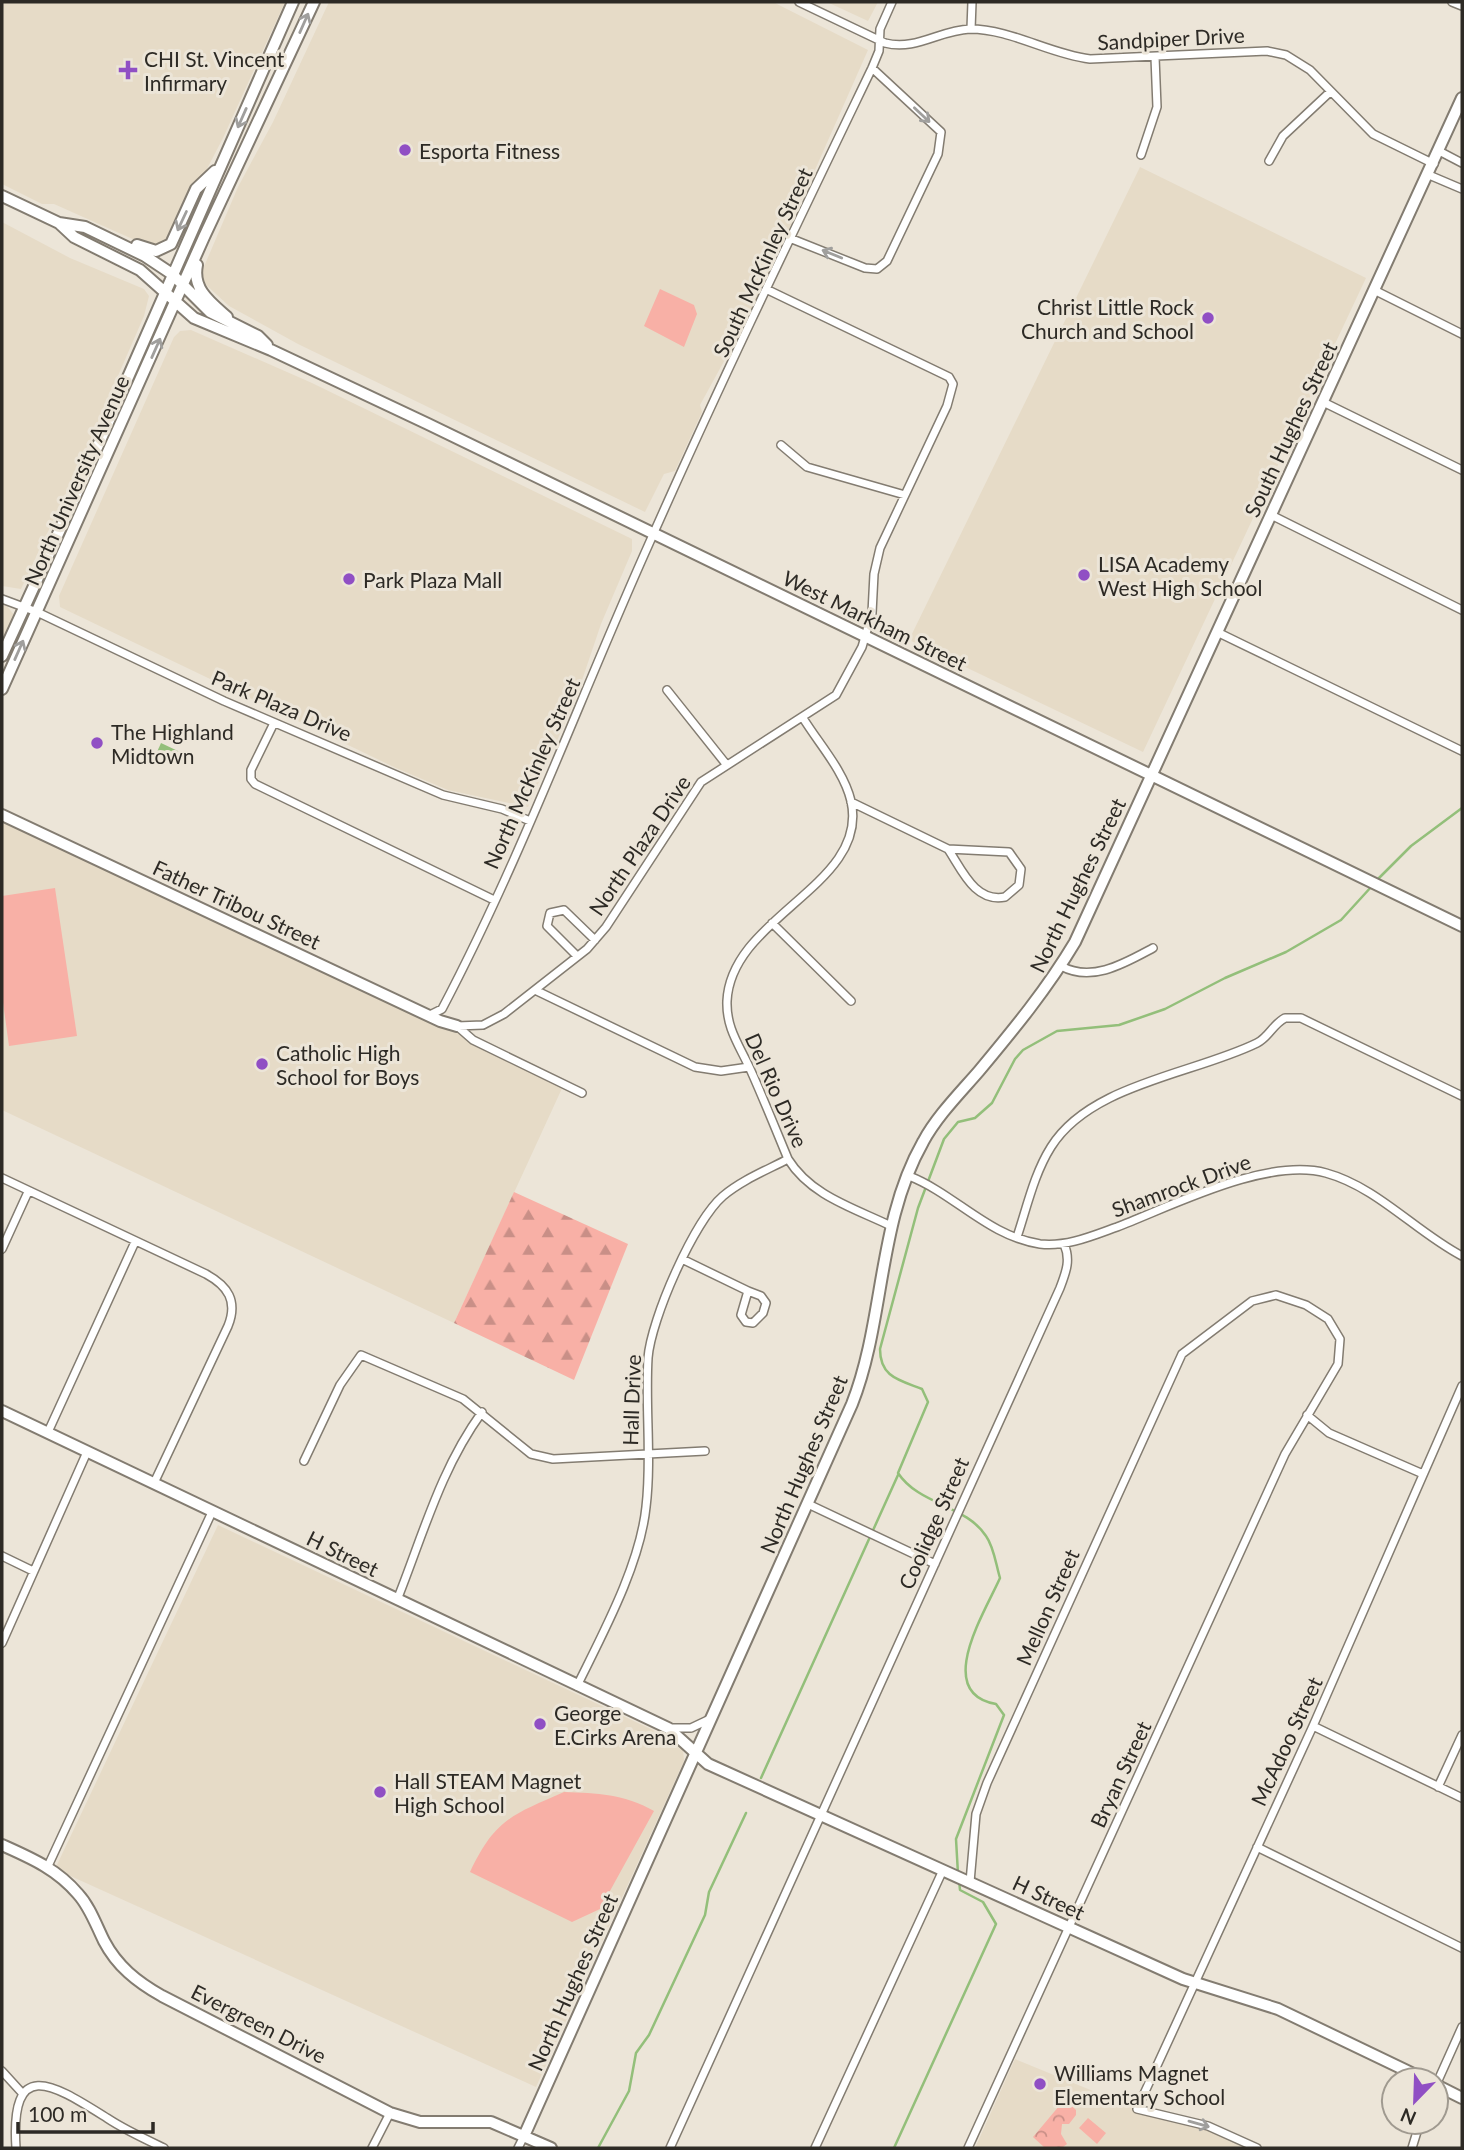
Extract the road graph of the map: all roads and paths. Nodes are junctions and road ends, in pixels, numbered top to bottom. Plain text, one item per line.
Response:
1 (293, 2) edge
2 (314, 2) edge
3 (799, 2) edge
4 (892, 2) edge
5 (972, 2) edge
6 (1452, 2) edge
7 (1462, 6) edge
8 (971, 29) junction
9 (879, 40) junction
10 (1155, 57) junction
11 (872, 68) junction
12 (1330, 92) junction
13 (1462, 98) edge
14 (1439, 151) junction
15 (1141, 155) dead end
16 (1269, 161) dead end
17 (1462, 163) edge
18 (1434, 164) junction
19 (220, 166) junction
20 (1429, 176) junction
21 (1462, 189) edge
22 (2, 197) edge
23 (60, 223) junction
24 (85, 227) junction
25 (792, 239) junction
26 (200, 245) junction
27 (172, 274) junction
28 (183, 286) junction
29 (768, 290) junction
30 (165, 291) junction
31 (1376, 291) junction
32 (176, 302) junction
33 (235, 325) junction
34 (1462, 334) edge
35 (271, 350) junction
36 (1323, 402) junction
37 (781, 445) dead end
38 (1462, 470) edge
39 (905, 495) junction
40 (1271, 515) junction
41 (653, 534) junction
42 (2, 599) edge
43 (25, 607) junction
44 (1462, 610) edge
45 (37, 612) junction
46 (1217, 632) junction
47 (866, 636) junction
48 (2, 656) edge
49 (2, 689) edge
50 (667, 690) dead end
51 (803, 718) junction
52 (274, 723) junction
53 (1462, 750) edge
54 (726, 764) junction
55 (1152, 775) junction
56 (851, 802) junction
57 (2, 815) edge
58 (530, 821) junction
59 (948, 849) junction
60 (494, 900) junction
61 (772, 923) junction
62 (1462, 926) edge
63 (595, 940) junction
64 (1153, 948) dead end
65 (577, 956) junction
66 (1061, 966) junction
67 (537, 991) junction
68 (851, 1000) dead end
69 (429, 1015) junction
70 (457, 1026) junction
71 (750, 1067) junction
72 (582, 1093) dead end
73 (1462, 1097) edge
74 (788, 1159) junction
75 (909, 1176) junction
76 (2, 1178) edge
77 (28, 1192) junction
78 (891, 1226) junction
79 (1017, 1237) junction
80 (135, 1242) junction
81 (1064, 1244) junction
82 (2, 1249) edge
83 (1462, 1256) edge
84 (684, 1260) junction
85 (748, 1291) dead end
86 (1182, 1354) joint
87 (1462, 1386) edge
88 (2, 1411) edge
89 (482, 1412) junction
90 (1307, 1415) junction
91 (48, 1432) junction
92 (705, 1451) dead end
93 (87, 1452) junction
94 (647, 1455) junction
95 (304, 1461) dead end
96 (1423, 1475) junction
97 (154, 1483) junction
98 (808, 1504) junction
99 (212, 1512) junction
100 (2, 1556) edge
101 (935, 1564) junction
102 (33, 1570) junction
103 (397, 1600) junction
104 (2, 1643) edge
105 (578, 1686) junction
106 (712, 1717) junction
107 (1313, 1726) junction
108 (668, 1728) junction
109 (1462, 1735) edge
110 (696, 1755) junction
111 (1438, 1787) junction
112 (1462, 1798) edge
113 (820, 1814) junction
114 (2, 1845) edge
115 (1256, 1847) junction
116 (48, 1866) junction
117 (946, 1872) junction
118 (967, 1881) junction
119 (1070, 1928) junction
120 (1462, 1948) edge
121 (1193, 1983) junction
122 (1462, 2027) edge
123 (1397, 2066) edge
124 (1445, 2066) edge
125 (2, 2071) edge
126 (23, 2094) junction
127 (390, 2113) junction
128 (524, 2136) junction
129 (16, 2148) edge
130 (164, 2148) edge
131 (372, 2148) edge
132 (518, 2148) edge
133 (551, 2148) edge
134 (670, 2148) edge
135 (815, 2148) edge
136 (968, 2148) edge
137 (1258, 2148) edge

1 -> 19 street, North University Avenue
26 -> 2 street
3 - 9 street, Sandpiper Drive
4 - 9 street, South McKinley Street
5 - 8 street
6 - 7 street
8 - 9 street, Sandpiper Drive
8 - 10 street, Sandpiper Drive
9 - 11 street, South McKinley Street
10 - 12 street, Sandpiper Drive
10 - 15 street
11 - 25 street, South McKinley Street
11 -> 25 street
12 - 16 street
12 - 18 street, Sandpiper Drive
13 - 14 street, South Hughes Street
14 - 17 street
14 - 18 street, South Hughes Street
18 - 20 street, South Hughes Street
19 -> 24 street
19 - 27 street, North University Avenue
20 - 21 street
20 - 31 street, South Hughes Street
22 - 23 street, West Markham Street
23 - 24 street, West Markham Street
23 - 30 street, West Markham Street
24 - 27 street, West Markham Street
25 - 29 street, South McKinley Street
26 - 28 street, North University Avenue
26 - 33 street
27 - 28 street, West Markham Street
27 - 30 street, North University Avenue
28 - 32 street, North University Avenue
28 - 33 street, West Markham Street
29 - 39 street, North Plaza Drive
29 - 41 street, South McKinley Street
30 - 32 street, West Markham Street
30 - 43 street, North University Avenue
31 - 34 street
31 - 36 street, South Hughes Street
32 - 35 street, West Markham Street
45 -> 32 street, North University Avenue
33 - 35 street, West Markham Street
35 - 41 street, West Markham Street
36 - 38 street
36 - 40 street, South Hughes Street
37 - 39 street
39 - 47 street, North Plaza Drive
40 - 44 street
40 - 46 street, South Hughes Street
41 - 47 street, West Markham Street
41 - 58 street, North McKinley Street
42 - 43 street, Park Plaza Drive
43 - 45 street, Park Plaza Drive
43 - 48 street, North University Avenue
49 -> 45 street, North University Avenue
45 - 52 street, Park Plaza Drive
46 - 53 street
46 - 55 street, South Hughes Street
47 - 51 street, North Plaza Drive
47 - 55 street, West Markham Street
50 - 54 street
51 - 54 street, North Plaza Drive
51 - 56 street
52 - 58 street, Park Plaza Drive
52 - 60 street
54 - 63 street, North Plaza Drive
55 - 62 street, West Markham Street
55 - 66 street, North Hughes Street
56 - 59 street
56 - 61 street, Del Rio Drive
57 - 69 street, Father Tribou Street
58 - 60 street, North McKinley Street
59 - 59 street
60 - 69 street, North McKinley Street
61 - 68 street
61 - 71 street, Del Rio Drive
63 - 65 street, North Plaza Drive
63 - 65 street
64 - 66 street
65 - 67 street, North Plaza Drive
66 - 75 street, North Hughes Street
67 - 70 street, North Plaza Drive
67 - 71 street
69 - 70 street, Father Tribou Street
70 - 72 street
71 - 74 street, Del Rio Drive
73 - 79 street
74 - 78 street, Del Rio Drive
74 - 84 street, Hall Drive
75 - 78 street, North Hughes Street
75 - 79 street, Shamrock Drive
76 - 77 street
77 - 80 street
77 - 82 street
78 - 98 street, North Hughes Street
79 - 81 street, Shamrock Drive
80 - 91 street
80 - 97 street
81 - 83 street, Shamrock Drive
81 - 101 street, Coolidge Street
84 - 85 street
84 - 94 street, Hall Drive
86 - 90 street, Bryan Street
86 - 118 street, Mellon Street
87 - 96 street, McAdoo Street
88 - 91 street, H Street
89 - 94 street
89 - 95 street
89 - 103 street
90 - 96 street
90 - 119 street, Bryan Street
91 - 93 street, H Street
92 - 94 street
93 - 97 street, H Street
93 - 102 street
94 - 105 street, Hall Drive
96 - 107 street, McAdoo Street
97 - 99 street, H Street
98 - 101 street
98 - 106 street, North Hughes Street
99 - 103 street, H Street
99 - 116 street
100 - 102 street
101 - 113 street, Coolidge Street
102 - 104 street
103 - 105 street, H Street
105 - 108 street, H Street
106 - 108 street
106 - 110 street, North Hughes Street
107 - 111 street
107 - 115 street, McAdoo Street
108 - 110 street, H Street
109 - 111 street
110 - 113 street, H Street
110 - 128 street, North Hughes Street
111 - 112 street
113 - 117 street, H Street
113 - 134 street, Coolidge Street
114 - 116 street, Evergreen Drive
115 - 120 street
115 - 121 street, McAdoo Street
116 - 127 street, Evergreen Drive
117 - 118 street, H Street
117 - 135 street
118 - 119 street, H Street
119 - 121 street, H Street
119 - 136 street, Bryan Street
121 - 123 street, H Street
121 -> 137 street, McAdoo Street
122 - 124 street
125 - 126 street
126 - 129 street
126 - 130 street
127 - 128 street, Evergreen Drive
127 - 131 street
128 - 132 street, North Hughes Street
128 - 133 street, Evergreen Drive

